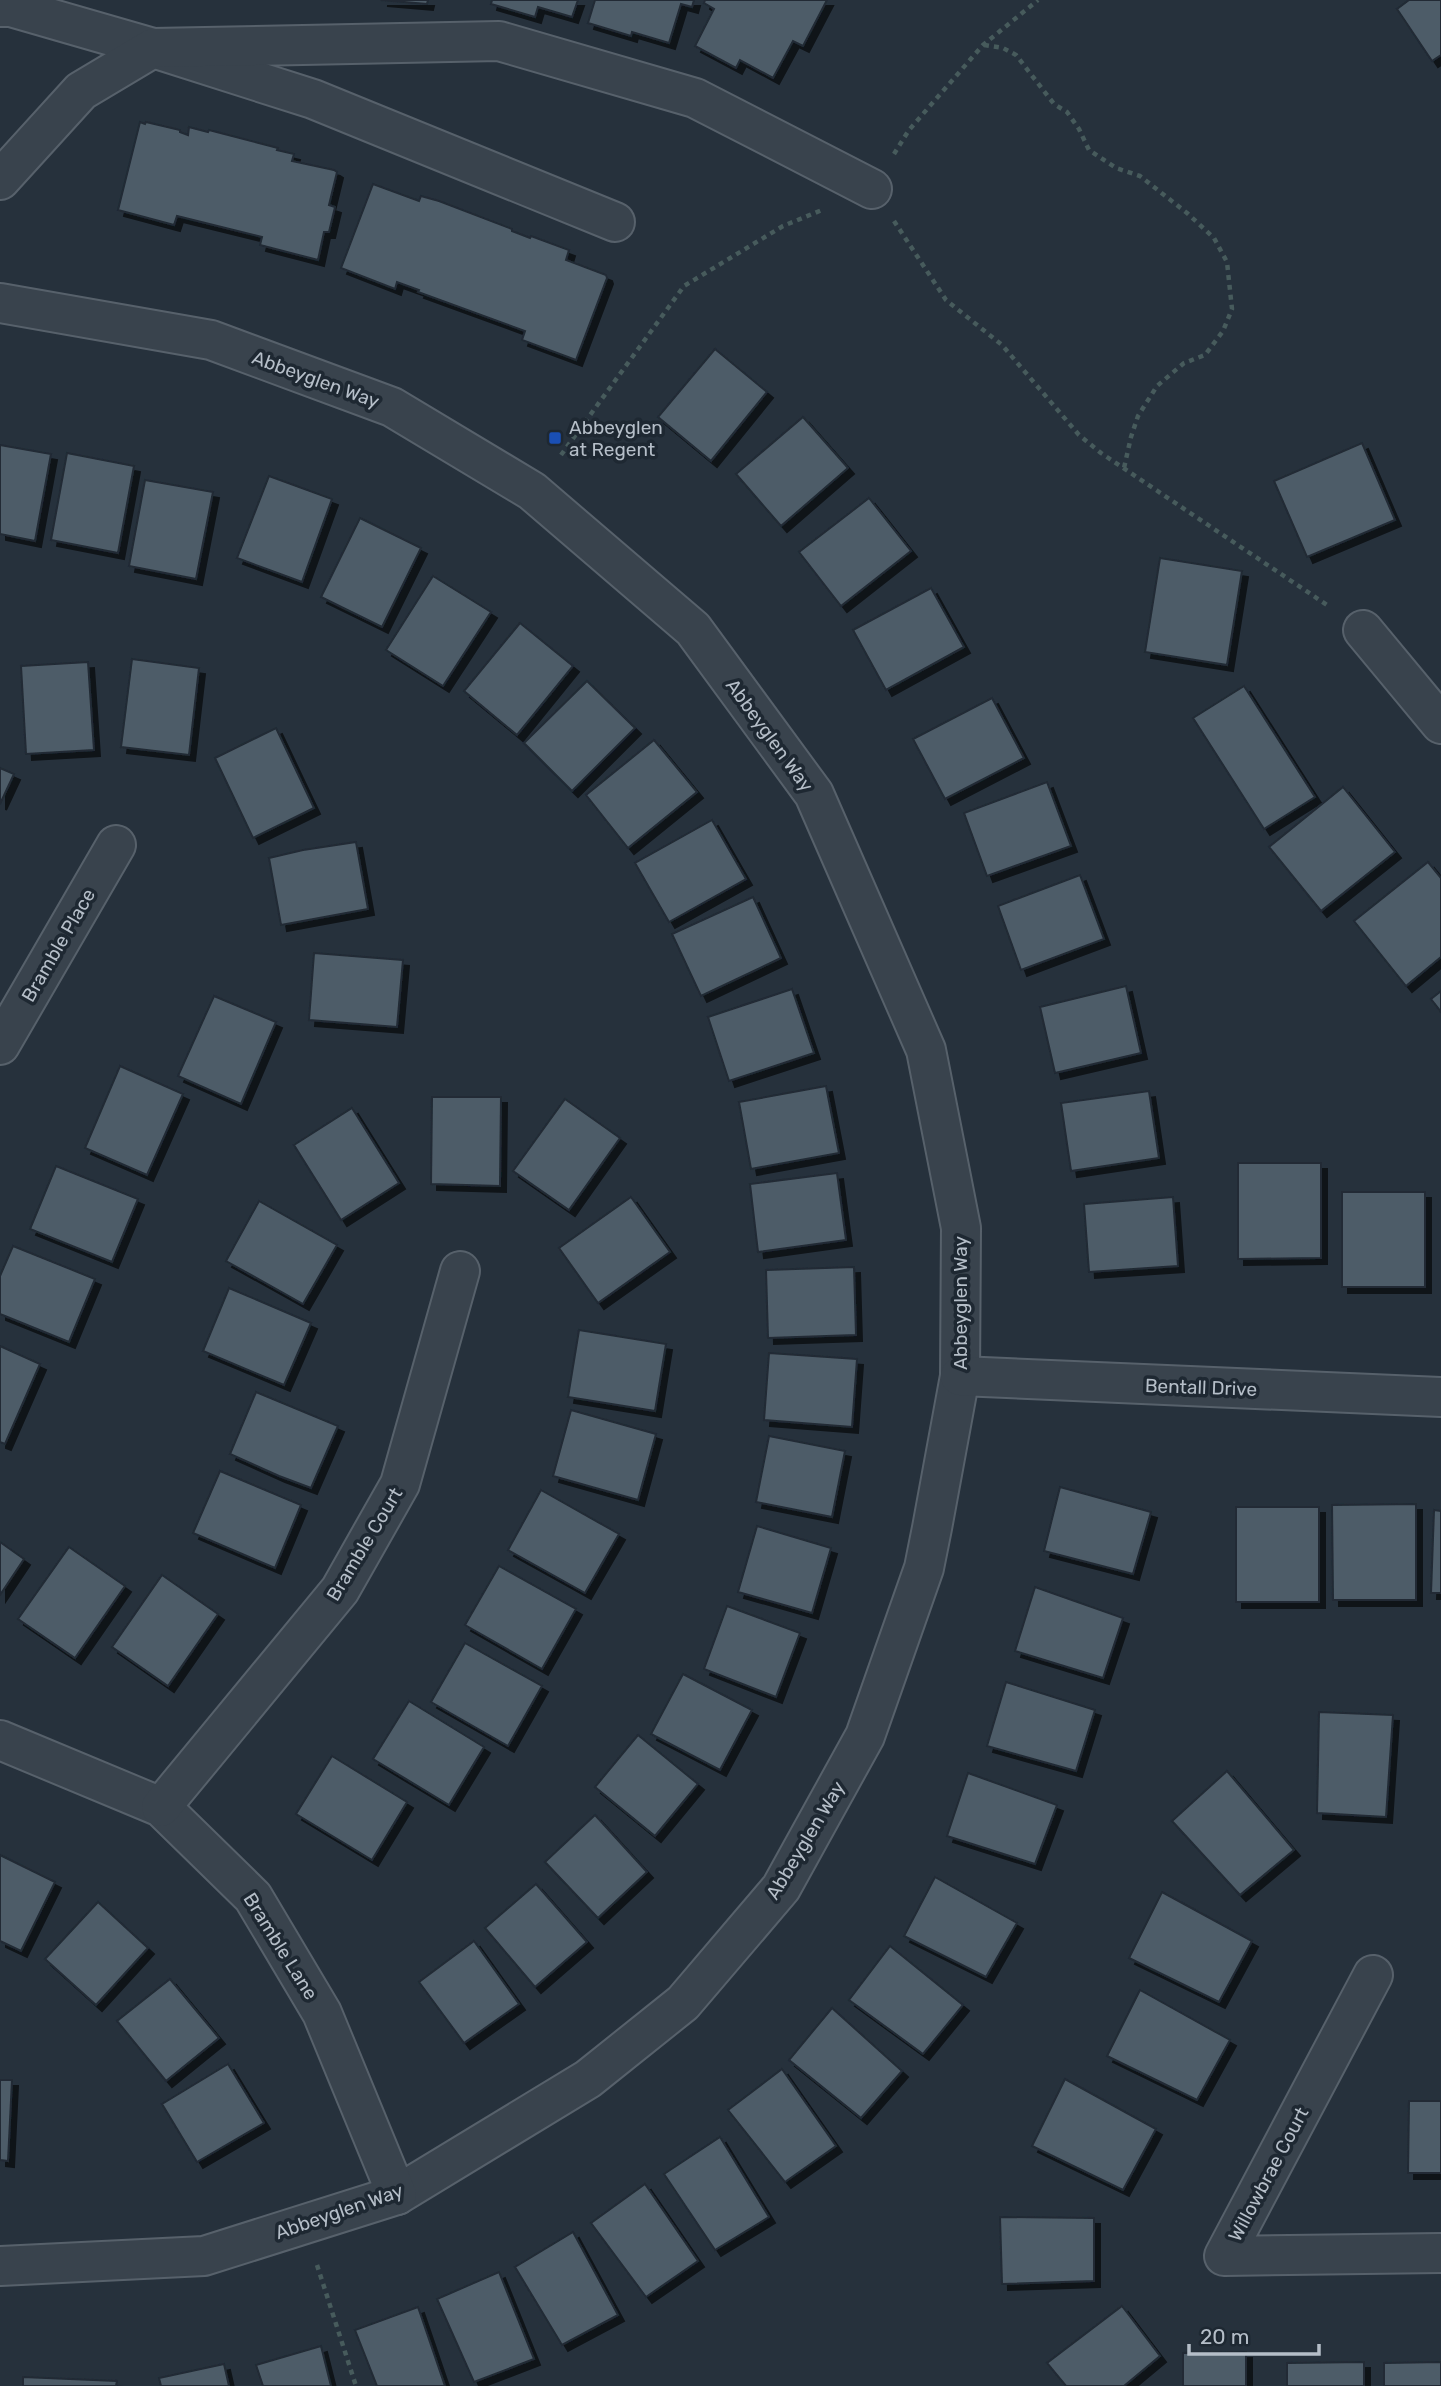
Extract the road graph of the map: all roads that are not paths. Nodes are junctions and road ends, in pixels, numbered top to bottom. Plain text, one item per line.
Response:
1 (0, 7) edge
2 (153, 48) junction
3 (0, 180) edge
4 (872, 189) road end
5 (615, 222) dead end
6 (0, 303) edge
7 (1363, 630) road end
8 (1441, 724) edge
9 (116, 845) dead end
10 (0, 1045) edge
11 (460, 1271) dead end
12 (960, 1377) junction
13 (1441, 1397) edge
14 (0, 1740) edge
15 (161, 1807) junction
16 (1373, 1975) dead end
17 (397, 2194) junction
18 (1441, 2253) edge
19 (0, 2266) edge

1 - 2 street
2 - 3 street
2 - 4 street
2 - 5 street
6 - 12 street, Abbeyglen Way
7 - 8 street
9 - 10 street, Bramble Place
11 - 15 street, Bramble Court
12 - 13 street, Bentall Drive
12 - 17 street, Abbeyglen Way
14 - 15 street, Bramble Lane
15 - 17 street, Bramble Lane
16 - 18 street, Willowbrae Court
17 - 19 street, Abbeyglen Way

